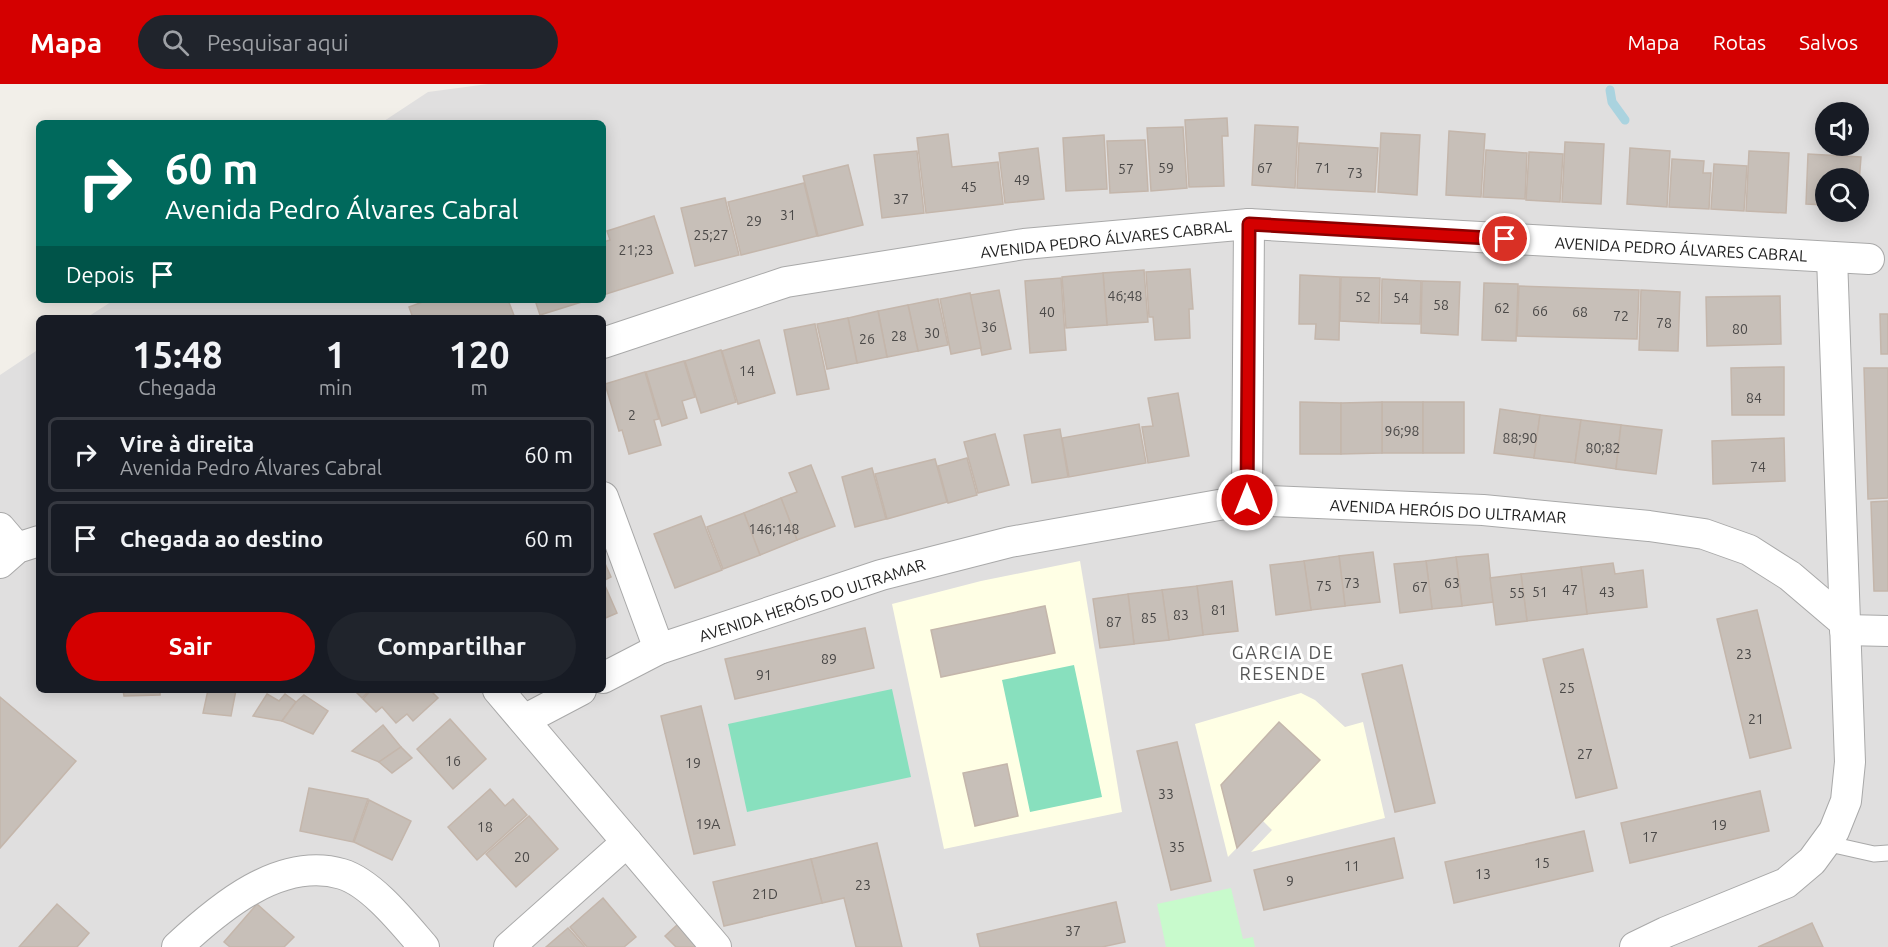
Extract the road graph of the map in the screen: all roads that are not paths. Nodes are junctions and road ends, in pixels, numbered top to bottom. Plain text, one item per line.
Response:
1 (1249, 224) junction
2 (1832, 257) junction
3 (1869, 259) dead end
4 (606, 342) edge
5 (1247, 500) junction
6 (606, 505) edge
7 (1845, 626) junction
8 (1888, 631) edge
9 (659, 649) junction
10 (606, 676) edge
11 (501, 693) edge
12 (575, 693) edge
13 (524, 720) junction
14 (627, 842) junction
15 (1825, 843) junction
16 (1888, 853) edge
17 (177, 947) edge
18 (424, 947) edge
19 (509, 947) edge
20 (716, 947) edge
21 (1635, 947) edge

1 - 2 street, AVENIDA PEDRO ÁLVARES CABRAL
1 - 4 street, AVENIDA PEDRO ÁLVARES CABRAL
1 - 5 street
2 - 3 street, AVENIDA PEDRO ÁLVARES CABRAL
2 - 7 street
5 - 7 street, AVENIDA HERÓIS DO ULTRAMAR
5 - 9 street, AVENIDA HERÓIS DO ULTRAMAR
6 - 9 street
7 - 8 street
7 - 15 street
9 - 10 street, AVENIDA HERÓIS DO ULTRAMAR
11 - 13 street
12 - 13 street
13 - 14 street
14 - 19 street
14 - 20 street
15 - 16 lane
15 - 21 street
17 - 18 street

